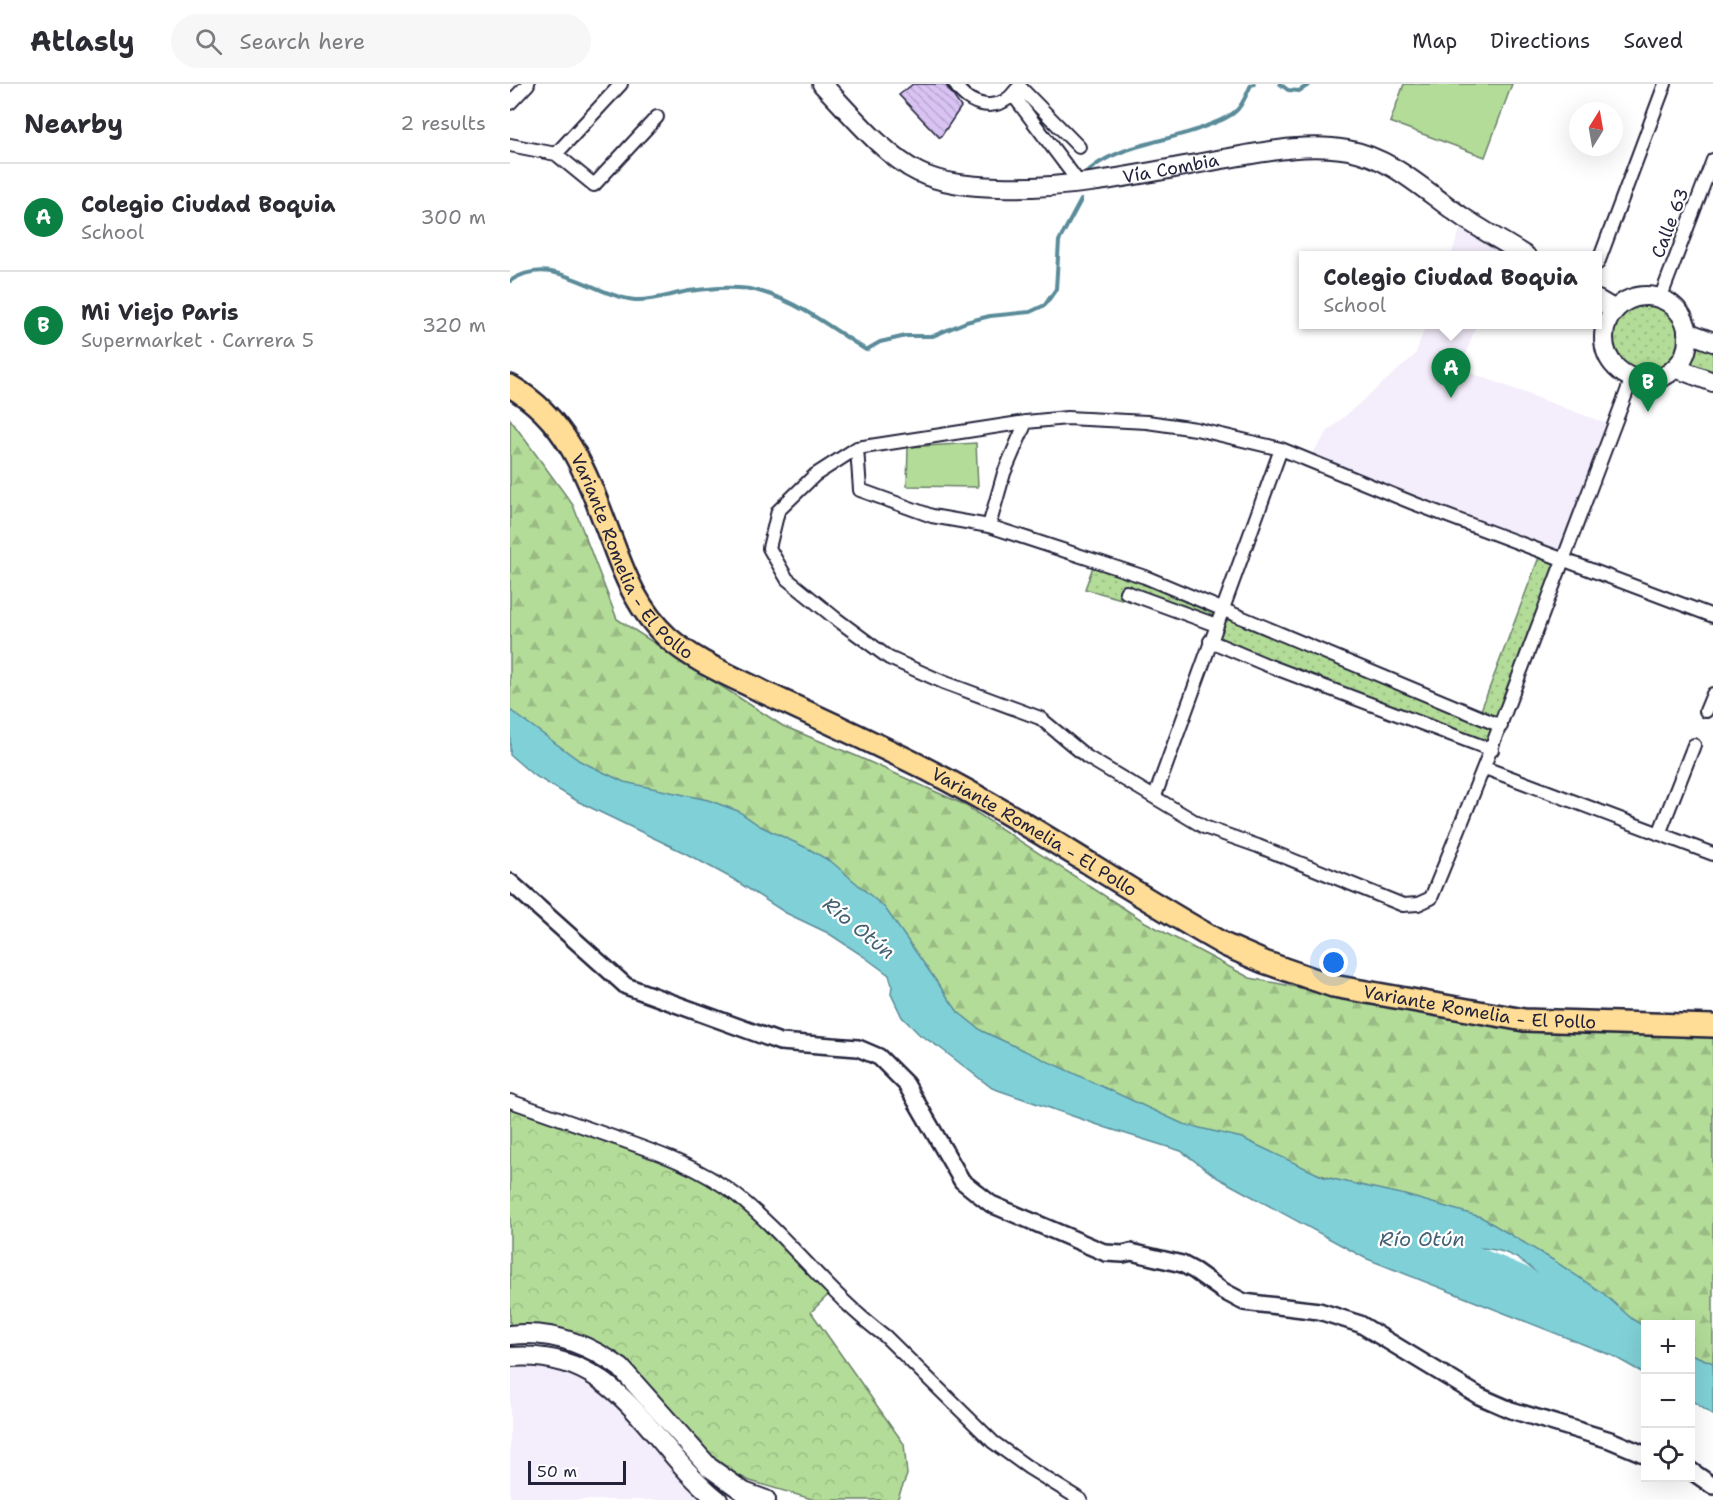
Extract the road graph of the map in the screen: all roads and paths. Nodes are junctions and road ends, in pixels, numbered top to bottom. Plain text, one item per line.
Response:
1 (528, 84) edge
2 (621, 84) edge
3 (822, 84) edge
4 (955, 84) edge
5 (1665, 84) edge
6 (1017, 88) edge
7 (510, 103) edge
8 (657, 117) dead end
9 (510, 145) edge
10 (1079, 147) dead end
11 (556, 154) junction
12 (1713, 160) edge
13 (1080, 184) junction
14 (1519, 251) edge
15 (1602, 252) edge
16 (1660, 299) junction
17 (1602, 302) edge
18 (1615, 310) junction
19 (1687, 332) junction
20 (1713, 342) edge
21 (1675, 368) junction
22 (1632, 378) junction
23 (1713, 382) edge
24 (510, 386) edge
25 (1026, 422) junction
26 (857, 448) junction
27 (1281, 450) junction
28 (989, 526) junction
29 (1563, 560) junction
30 (1126, 592) dead end
31 (1222, 609) junction
32 (1713, 616) edge
33 (1216, 625) junction
34 (1210, 641) junction
35 (1713, 694) edge
36 (1706, 711) dead end
37 (1501, 726) junction
38 (1694, 745) dead end
39 (1492, 750) junction
40 (1485, 768) junction
41 (1155, 796) junction
42 (1659, 834) junction
43 (1713, 854) edge
44 (510, 882) edge
45 (1713, 1026) edge
46 (510, 1101) edge
47 (510, 1335) edge
48 (510, 1357) edge
49 (1641, 1453) edge
50 (1695, 1473) edge
51 (1713, 1486) edge
52 (718, 1500) edge
53 (766, 1500) edge
54 (1081, 1500) edge

1 - 7 street
2 - 11 street
3 - 13 main road, Vía Combia
4 - 6 street
5 - 15 street
6 - 10 street
6 - 13 street
8 - 11 street
9 - 11 street
12 - 16 street, Calle 63
13 - 14 main road, Vía Combia
16 - 18 main road
16 - 19 main road
17 - 18 main road
18 - 22 main road
19 - 20 main road
19 - 21 main road
21 - 22 main road
21 - 23 main road
22 - 29 street
24 - 45 highway, Variante Romelia - El Pollo
25 - 26 street
25 - 27 street
25 - 28 street
26 - 28 street
26 - 41 street
27 - 29 street
27 - 31 street
28 - 31 street
29 - 32 street
29 - 37 street
30 - 33 street
31 - 33 street
31 - 37 street
33 - 34 street
34 - 39 street
34 - 41 street
35 - 36 street
37 - 39 street
38 - 42 street
39 - 40 street
40 - 41 street
40 - 42 street
42 - 43 street
44 - 49 street
46 - 54 street
47 - 53 main road
48 - 52 main road
50 - 51 street

